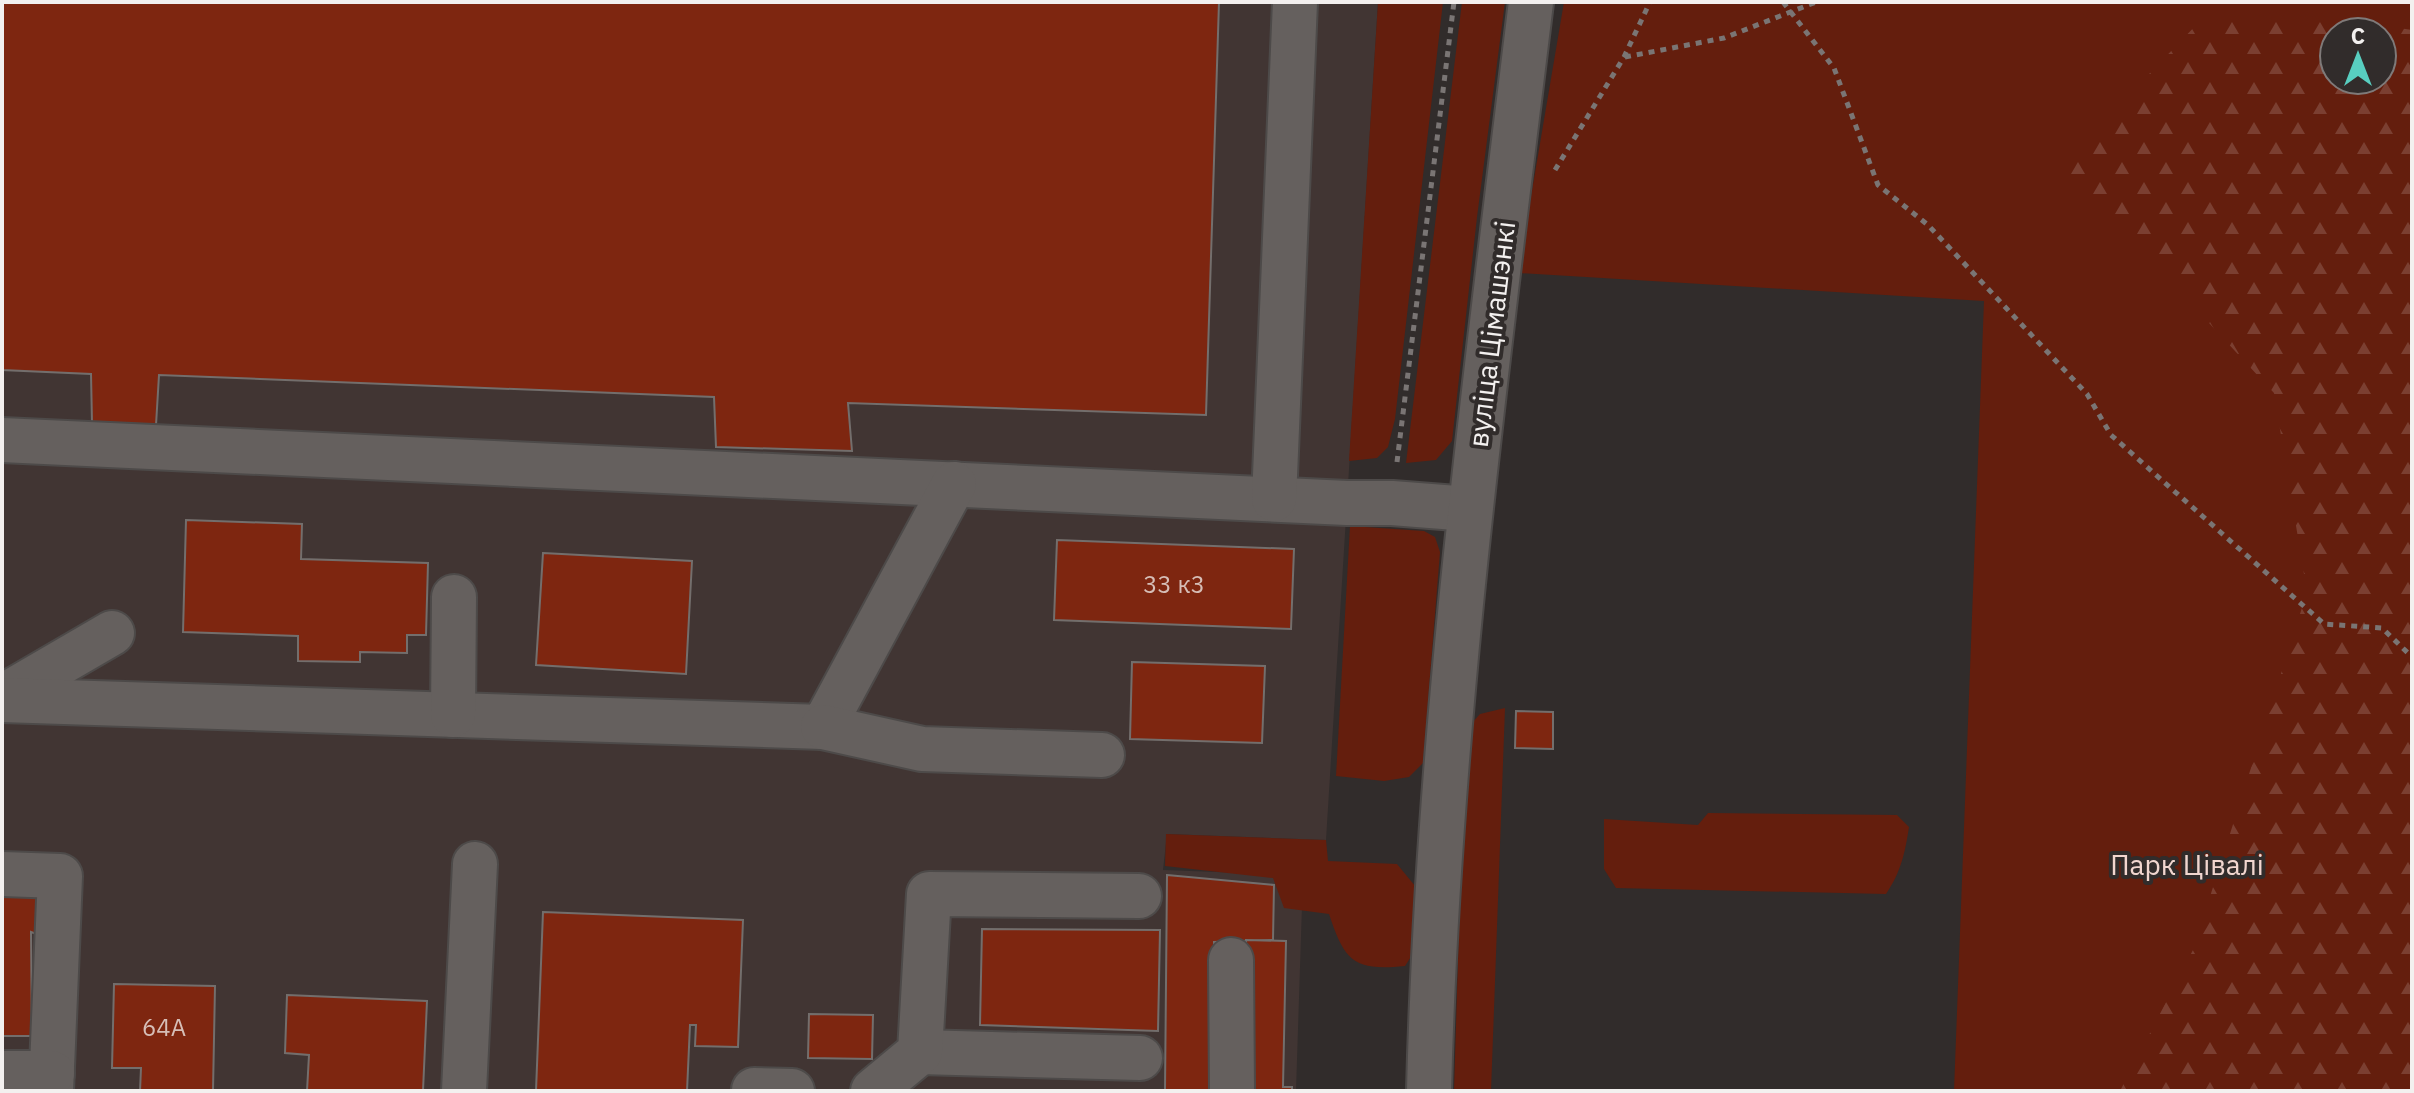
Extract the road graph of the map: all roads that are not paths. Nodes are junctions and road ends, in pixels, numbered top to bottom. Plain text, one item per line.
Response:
1 (1295, 2) edge
2 (1531, 2) edge
3 (2, 440) edge
4 (954, 484) junction
5 (1274, 499) junction
6 (1469, 509) junction
7 (454, 597) dead end
8 (112, 633) dead end
9 (2, 698) edge
10 (453, 715) junction
11 (823, 727) junction
12 (1102, 755) dead end
13 (475, 864) dead end
14 (2, 874) edge
15 (1139, 896) dead end
16 (1231, 960) dead end
17 (920, 1052) junction
18 (1140, 1058) dead end
19 (2, 1073) edge
20 (52, 1082) edge
21 (754, 1090) edge
22 (464, 1091) edge
23 (792, 1091) edge
24 (873, 1091) edge
25 (1232, 1091) edge
26 (1429, 1091) edge

1 - 5 lane
2 - 6 lane, вуліца Цімашэнкі
3 - 4 lane
4 - 5 lane
4 - 11 lane
5 - 6 lane
6 - 26 lane, вуліца Цімашэнкі
7 - 10 lane
8 - 9 lane
9 - 10 lane
10 - 11 lane
11 - 12 lane
13 - 22 lane
14 - 20 lane
15 - 17 lane
16 - 25 lane
17 - 18 lane
17 - 24 lane
19 - 20 lane
21 - 23 lane

